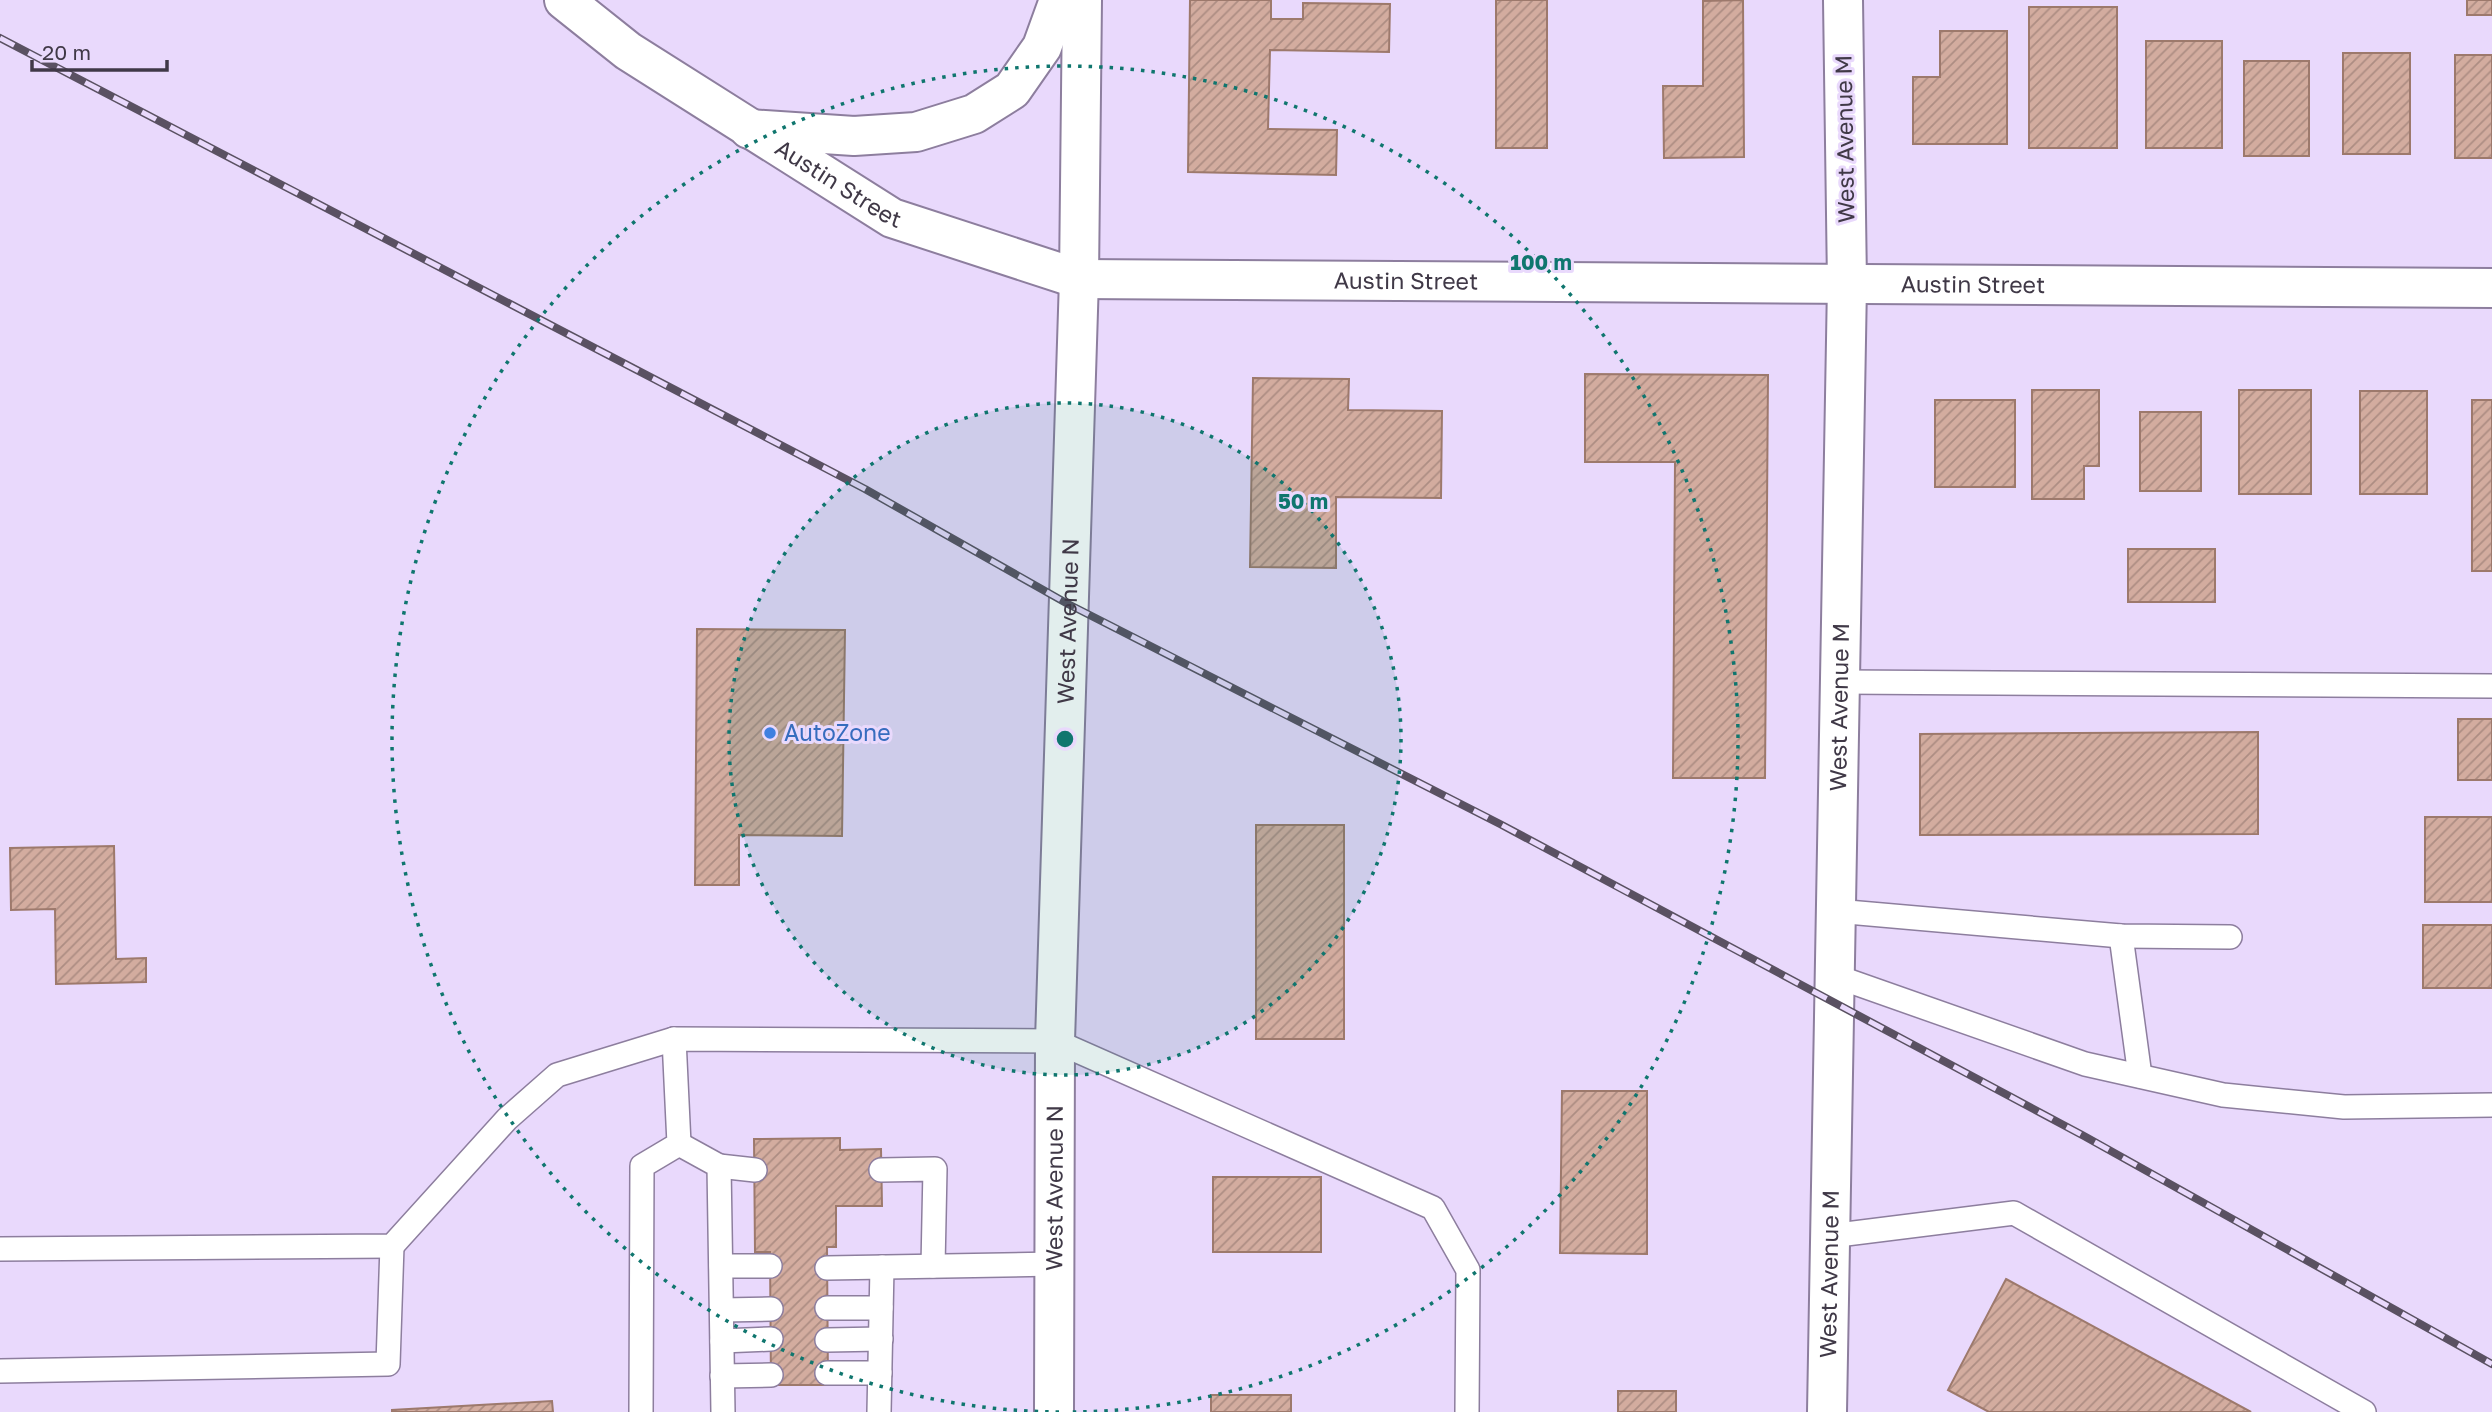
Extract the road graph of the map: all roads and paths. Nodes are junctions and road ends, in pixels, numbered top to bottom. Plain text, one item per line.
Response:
1 (564, 0) edge
2 (1059, 0) edge
3 (1082, 0) edge
4 (1843, 0) edge
5 (749, 129) junction
6 (1079, 279) junction
7 (1847, 284) junction
8 (2492, 288) edge
9 (1841, 682) junction
10 (2492, 686) edge
11 (1836, 911) junction
12 (2121, 936) junction
13 (2230, 937) dead end
14 (1835, 976) junction
15 (674, 1039) junction
16 (1055, 1041) junction
17 (2140, 1076) junction
18 (2492, 1105) edge
19 (679, 1144) junction
20 (719, 1166) junction
21 (755, 1170) dead end
22 (881, 1170) dead end
23 (1830, 1236) junction
24 (392, 1246) junction
25 (0, 1248) edge
26 (1055, 1265) junction
27 (721, 1266) junction
28 (770, 1266) dead end
29 (933, 1266) junction
30 (882, 1267) junction
31 (827, 1268) dead end
32 (827, 1308) dead end
33 (881, 1308) junction
34 (771, 1309) dead end
35 (722, 1310) junction
36 (771, 1339) dead end
37 (881, 1339) junction
38 (827, 1340) dead end
39 (722, 1341) junction
40 (0, 1371) edge
41 (827, 1373) dead end
42 (880, 1373) junction
43 (771, 1374) dead end
44 (722, 1376) junction
45 (641, 1412) edge
46 (723, 1412) edge
47 (879, 1412) edge
48 (1054, 1412) edge
49 (1467, 1412) edge
50 (1827, 1412) edge
51 (2364, 1412) edge

1 - 5 street, Austin Street
2 - 5 street
3 - 6 street, West Avenue N
4 - 7 street, West Avenue M
5 - 6 street, Austin Street
6 - 7 street, Austin Street
6 - 16 street, West Avenue N
7 - 8 street, Austin Street
7 - 9 street, West Avenue M
9 - 10 lane
9 - 11 street, West Avenue M
11 - 12 lane
11 - 14 street, West Avenue M
12 - 13 lane
12 - 17 lane
14 - 17 lane
14 - 23 street, West Avenue M
15 - 16 lane
15 - 19 lane
15 - 24 lane
16 - 26 street, West Avenue N
16 - 49 lane
17 - 18 lane
19 - 20 lane
19 - 45 lane
20 - 21 lane
20 - 27 lane
22 - 29 lane
23 - 50 street, West Avenue M
23 - 51 lane
24 - 25 lane
24 - 40 lane
26 - 29 lane
26 - 48 street, West Avenue N
27 - 28 lane
27 - 35 lane
29 - 30 lane
30 - 31 lane
30 - 33 lane
32 - 33 lane
33 - 37 lane
34 - 35 lane
35 - 39 lane
36 - 39 lane
37 - 38 lane
37 - 42 lane
39 - 44 lane
41 - 42 lane
42 - 47 lane
43 - 44 lane
44 - 46 lane

